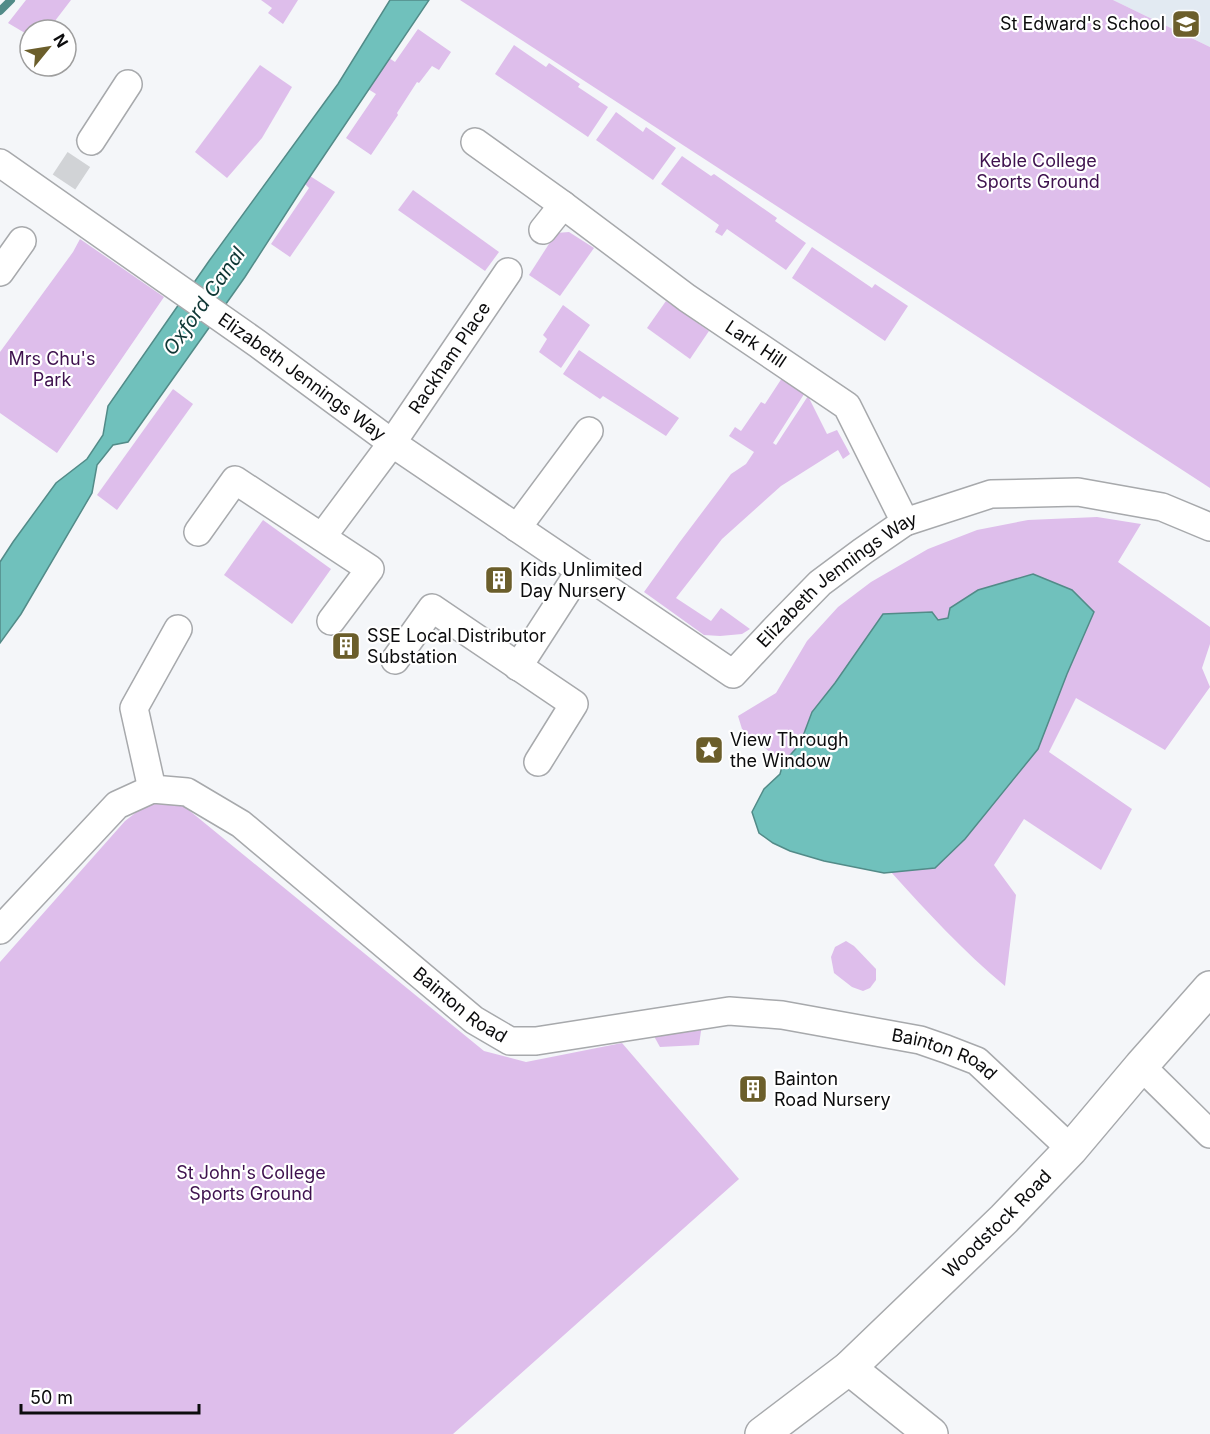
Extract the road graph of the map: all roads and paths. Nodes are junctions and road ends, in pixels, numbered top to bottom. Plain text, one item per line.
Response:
1 (128, 84) dead end
2 (91, 141) tunnel mouth
3 (475, 141) dead end
4 (0, 163) edge
5 (563, 205) junction
6 (543, 230) dead end
7 (22, 241) dead end
8 (0, 272) edge
9 (508, 272) dead end
10 (589, 431) dead end
11 (392, 443) junction
12 (905, 522) junction
13 (1210, 527) edge
14 (517, 528) junction
15 (198, 532) dead end
16 (322, 537) junction
17 (580, 571) junction
18 (331, 621) dead end
19 (178, 629) dead end
20 (395, 660) dead end
21 (518, 667) junction
22 (538, 762) dead end
23 (152, 789) junction
24 (0, 930) edge
25 (1210, 988) edge
26 (1141, 1066) junction
27 (1210, 1134) edge
28 (1071, 1149) junction
29 (849, 1368) junction
30 (762, 1434) edge
31 (931, 1434) edge

1 - 2 street
3 - 5 street, Lark Hill
4 - 11 street, Elizabeth Jennings Way
5 - 6 street
5 - 12 street, Lark Hill
7 - 8 street
9 - 11 street, Rackham Place
10 - 14 street
11 - 14 street, Elizabeth Jennings Way
11 - 16 street, Rackham Place
12 - 13 street, Elizabeth Jennings Way
12 - 17 street, Elizabeth Jennings Way
14 - 17 street, Elizabeth Jennings Way
15 - 16 street
16 - 18 street
17 - 21 street
19 - 23 street
20 - 21 street
21 - 22 street
23 - 24 street, Bainton Road
23 - 28 street, Bainton Road
25 - 26 main road, Woodstock Road
26 - 27 street
26 - 28 main road, Woodstock Road
28 - 29 main road, Woodstock Road
29 - 30 main road, Woodstock Road
29 - 31 main road

